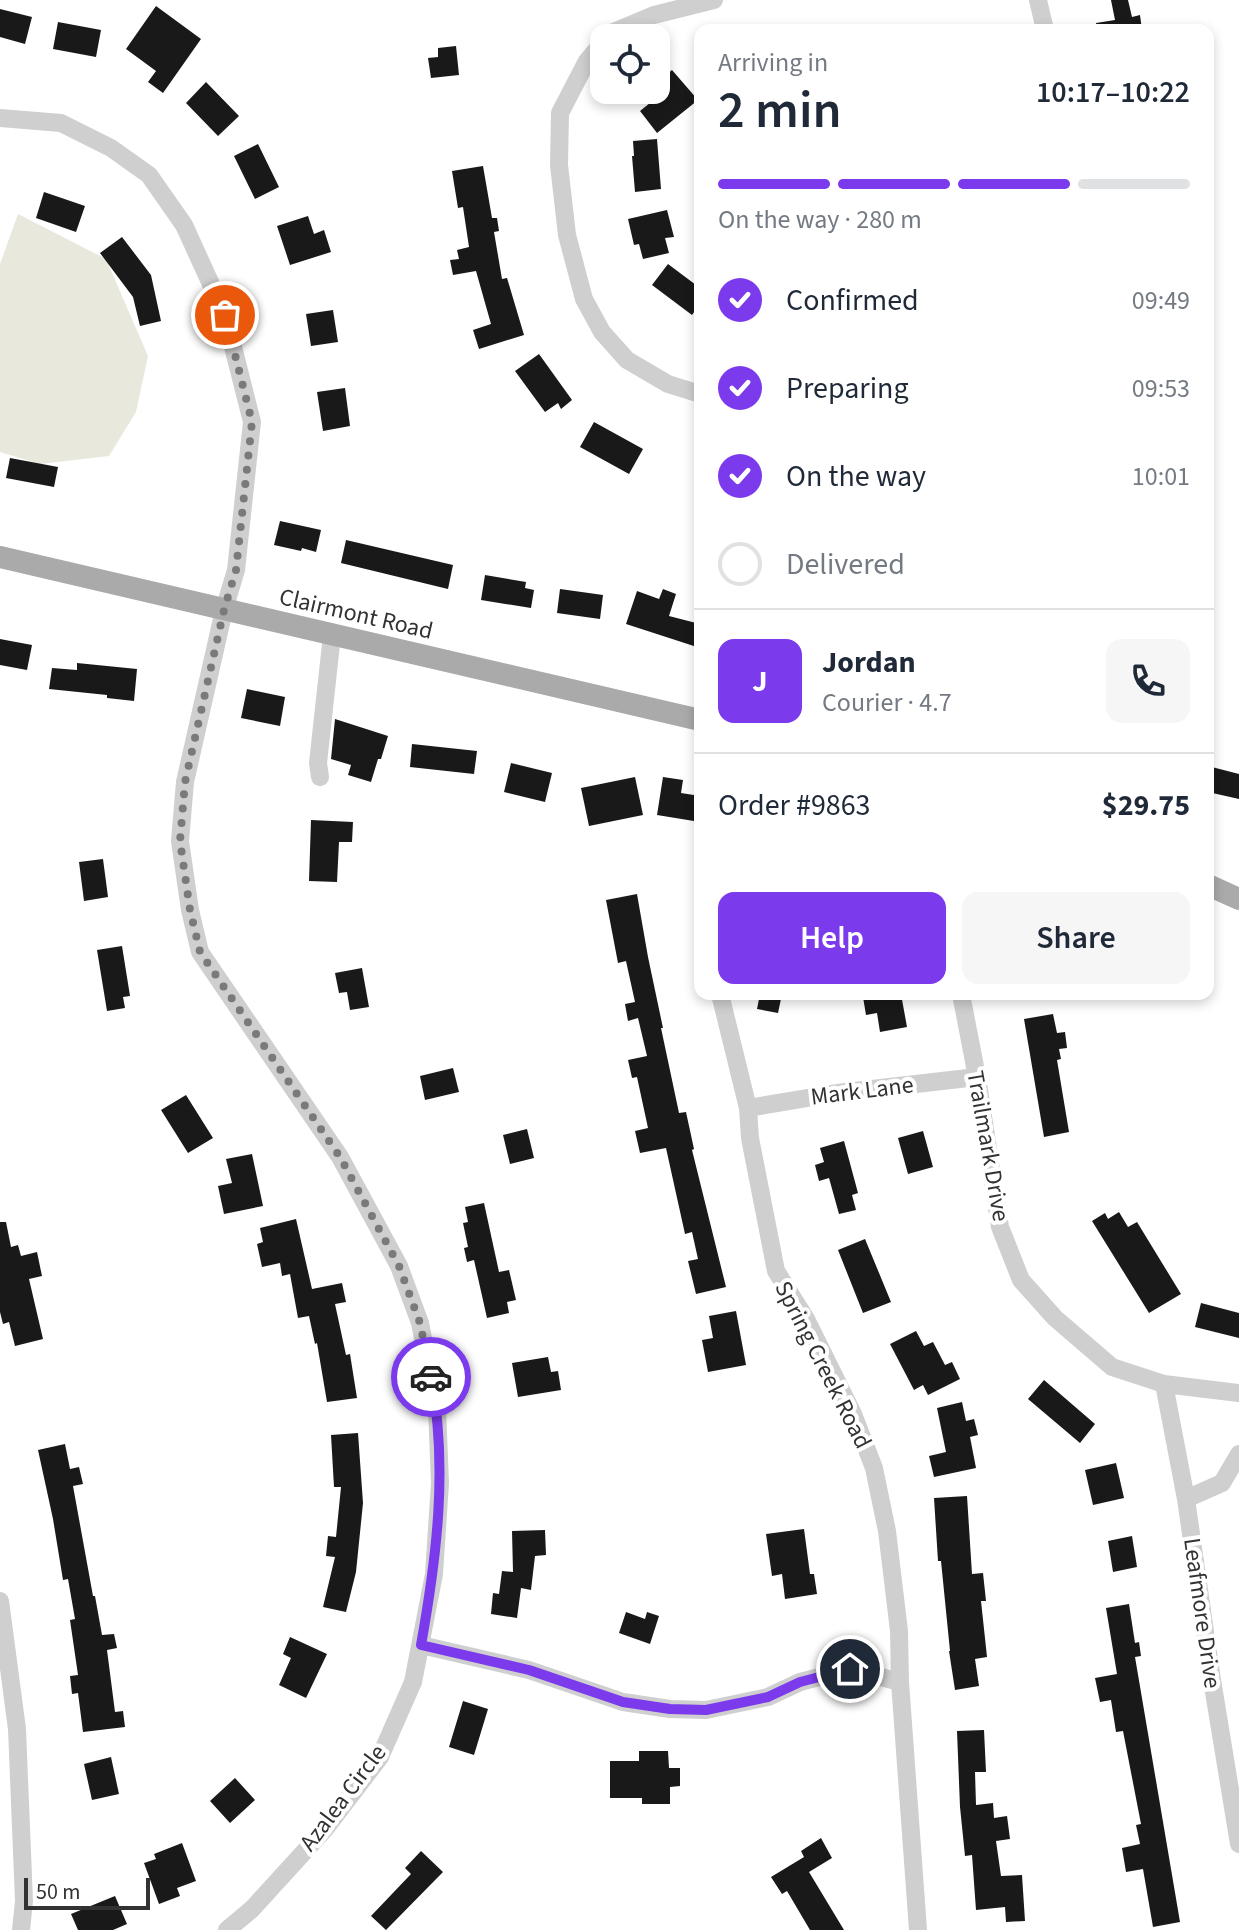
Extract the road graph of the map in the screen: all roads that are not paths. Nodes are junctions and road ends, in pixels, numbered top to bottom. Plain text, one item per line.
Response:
1 (714, 0) edge
2 (1038, 0) edge
3 (632, 24) edge
4 (1044, 24) edge
5 (590, 58) edge
6 (0, 118) edge
7 (694, 392) edge
8 (0, 557) edge
9 (224, 610) junction
10 (332, 635) junction
11 (694, 719) edge
12 (320, 777) dead end
13 (1214, 888) edge
14 (1238, 899) edge
15 (721, 1000) edge
16 (962, 1000) edge
17 (977, 1077) junction
18 (748, 1108) junction
19 (1164, 1384) junction
20 (1239, 1393) edge
21 (1239, 1454) edge
22 (1186, 1499) junction
23 (0, 1601) edge
24 (421, 1645) junction
25 (900, 1682) junction
26 (1239, 1844) edge
27 (21, 1930) edge
28 (227, 1930) edge
29 (918, 1930) edge

1 - 3 street
2 - 4 street
5 - 7 street
6 - 9 street, Azalea Circle
8 - 9 main road, Clairmont Road
9 - 10 main road, Clairmont Road
9 - 24 street, Azalea Circle
10 - 11 main road, Clairmont Road
10 - 12 street
13 - 14 main road
15 - 18 street, Spring Creek Road
16 - 17 street, Trailmark Drive
17 - 18 street, Mark Lane
17 - 19 street, Trailmark Drive
18 - 25 street, Spring Creek Road
19 - 20 street, Trailmark Drive
19 - 22 street, Leafmore Drive
21 - 22 street
22 - 26 street, Leafmore Drive
23 - 27 street
24 - 25 street
24 - 28 street, Azalea Circle
25 - 29 street, Spring Creek Road

